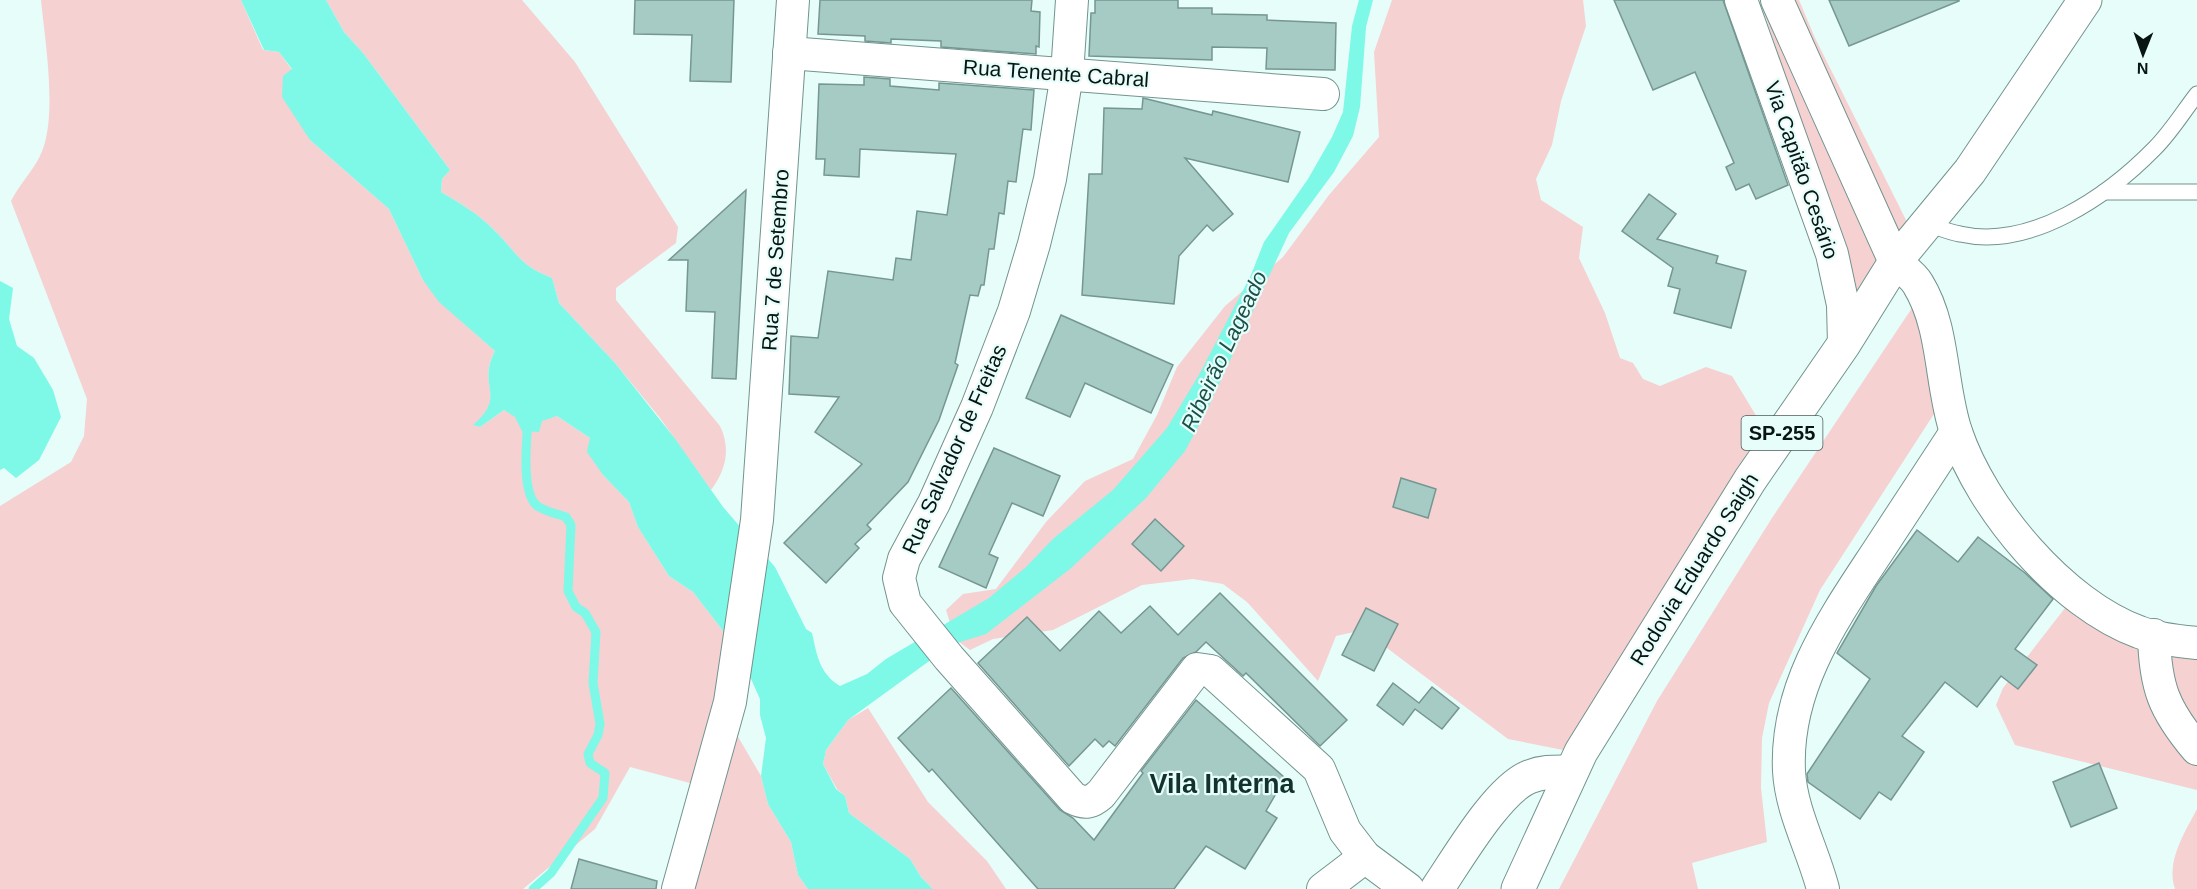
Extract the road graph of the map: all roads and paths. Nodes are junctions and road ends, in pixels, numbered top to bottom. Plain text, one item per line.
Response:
1 (793, 0) edge
2 (1072, 0) edge
3 (1741, 0) edge
4 (1777, 0) edge
5 (2085, 0) edge
6 (789, 53) junction
7 (1067, 74) junction
8 (1323, 94) dead end
9 (2197, 94) edge
10 (2104, 192) junction
11 (2197, 192) edge
12 (1925, 223) junction
13 (1895, 262) junction
14 (1844, 344) junction
15 (1956, 432) junction
16 (2154, 635) junction
17 (2197, 643) edge
18 (2197, 748) edge
19 (1571, 772) junction
20 (1365, 857) junction
21 (678, 889) edge
22 (1323, 889) edge
23 (1408, 889) edge
24 (1437, 889) edge
25 (1518, 889) edge
26 (1823, 889) edge

1 - 6 street, Rua 7 de Setembro
2 - 7 street, Rua Salvador de Freitas
3 - 14 street, Via Capitão Cesário
4 - 13 street, Via Capitão Cesário
5 - 12 main road, Rodovia Eduardo Saigh / SP-255
6 - 7 street, Rua Tenente Cabral
6 - 21 street, Rua 7 de Setembro
7 - 8 street, Rua Tenente Cabral
7 - 20 street, Rua Salvador de Freitas
9 - 10 lane
10 - 11 lane
10 - 12 lane
12 - 13 main road, Rodovia Eduardo Saigh / SP-255
13 - 14 main road, Rodovia Eduardo Saigh / SP-255
13 - 15 street
14 - 19 main road, Rodovia Eduardo Saigh / SP-255
15 - 16 street
15 - 26 street
16 - 17 street
16 - 18 street
19 - 24 main road
19 - 25 main road, Rodovia Eduardo Saigh / SP-255
20 - 22 street
20 - 23 street, Rua Salvador de Freitas

